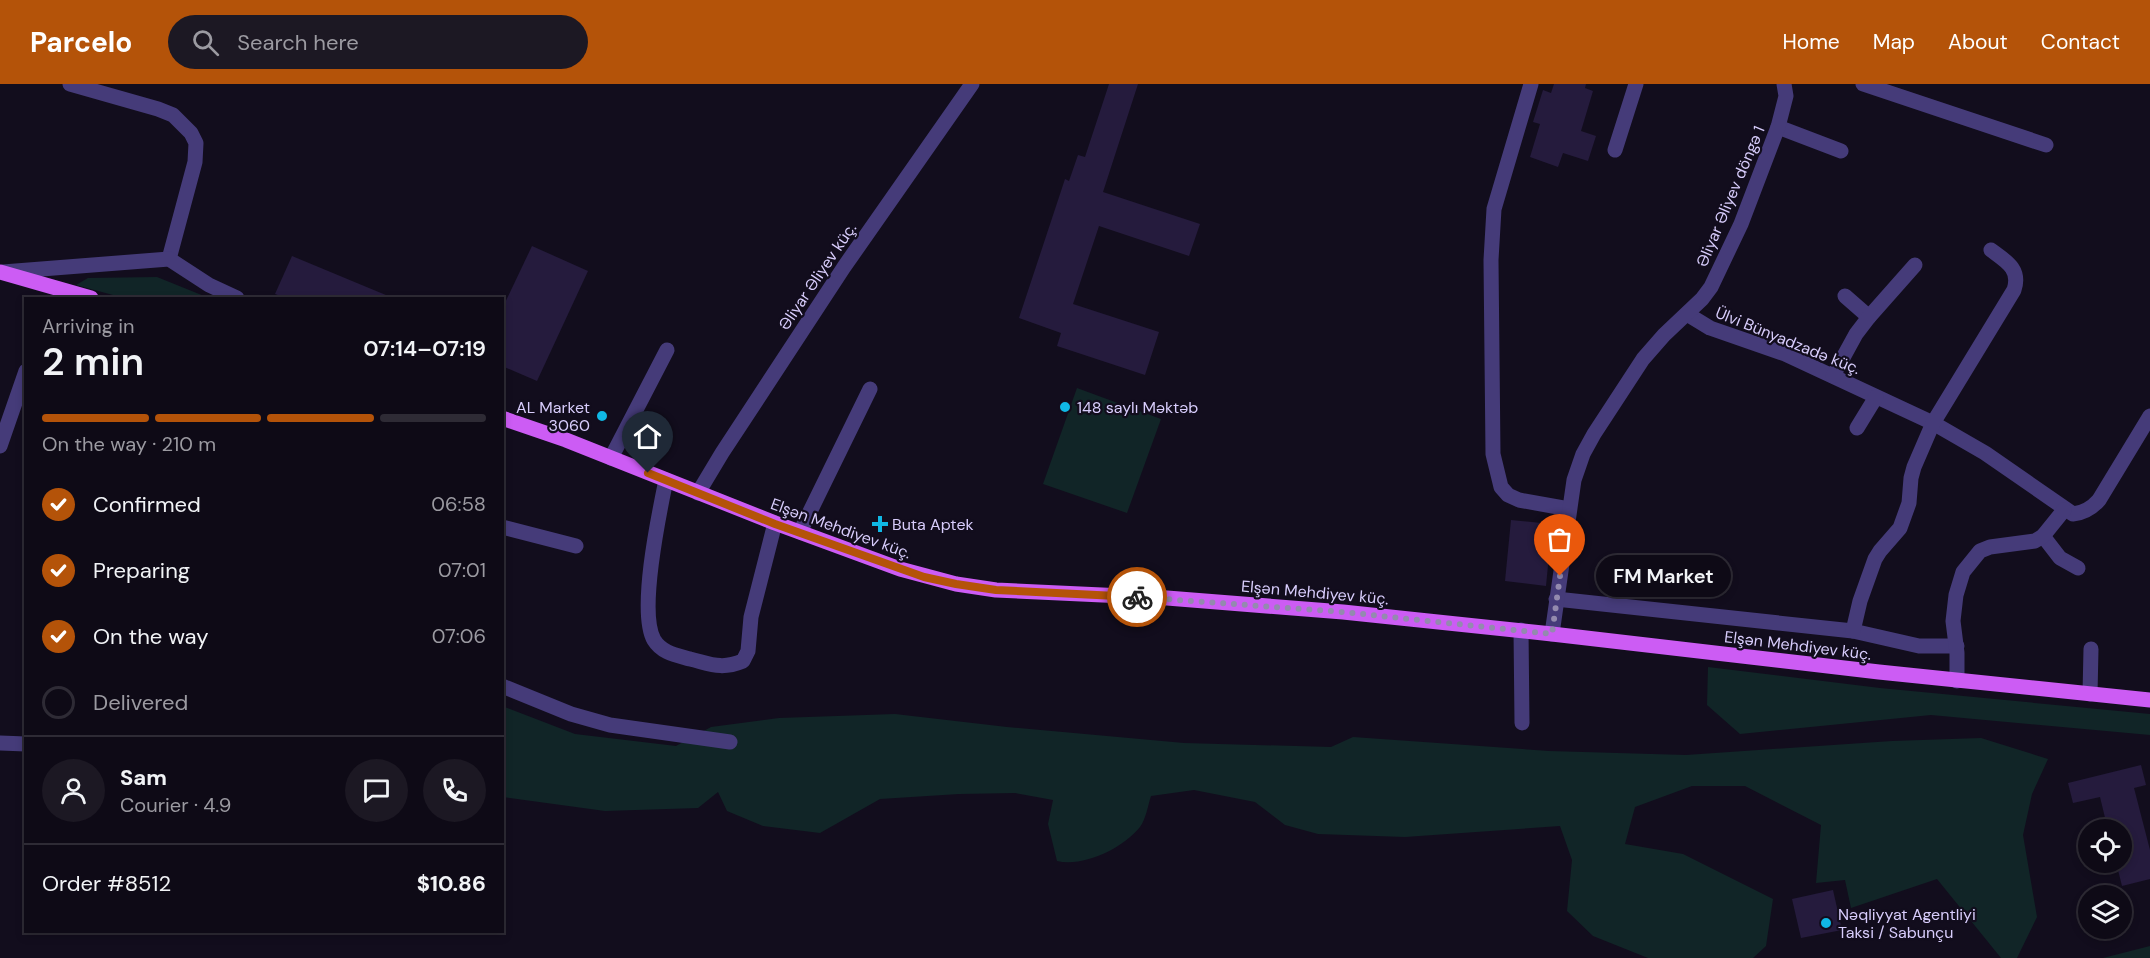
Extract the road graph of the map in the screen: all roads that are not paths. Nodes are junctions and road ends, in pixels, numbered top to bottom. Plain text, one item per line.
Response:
1 (70, 84) edge
2 (972, 84) edge
3 (1532, 84) edge
4 (1636, 84) edge
5 (1784, 84) edge
6 (1863, 84) edge
7 (1890, 88) edge
8 (1778, 127) junction
9 (2046, 145) dead end
10 (1615, 150) dead end
11 (1841, 151) dead end
12 (1991, 250) dead end
13 (169, 259) junction
14 (1915, 265) dead end
15 (1, 272) edge
16 (52, 293) edge
17 (1845, 296) dead end
18 (83, 297) edge
19 (235, 297) edge
20 (1687, 314) junction
21 (1869, 317) junction
22 (666, 350) dead end
23 (1833, 376) junction
24 (24, 377) edge
25 (870, 389) dead end
26 (1876, 397) junction
27 (2150, 416) edge
28 (504, 419) edge
29 (1933, 423) junction
30 (1857, 428) dead end
31 (0, 446) edge
32 (612, 458) junction
33 (666, 480) junction
34 (698, 493) junction
35 (1569, 509) junction
36 (2064, 510) junction
37 (775, 524) junction
38 (504, 528) edge
39 (800, 532) junction
40 (2043, 536) junction
41 (576, 546) dead end
42 (2078, 568) dead end
43 (1556, 599) junction
44 (1521, 630) junction
45 (1853, 631) junction
46 (1552, 634) junction
47 (1957, 646) junction
48 (2091, 649) dead end
49 (1957, 681) junction
50 (504, 687) edge
51 (2090, 694) junction
52 (2150, 700) edge
53 (1522, 723) dead end
54 (730, 742) dead end
55 (0, 743) edge
56 (24, 744) edge

1 - 13 street
2 - 34 street, Əliyar Əliyev küç.
3 - 35 street
4 - 10 street
5 - 8 street, Əliyar Əliyev döngə 1
6 - 7 street
7 - 9 street
8 - 11 street
8 - 20 street, Əliyar Əliyev döngə 1
12 - 29 street
13 - 15 street
13 - 19 street
14 - 21 street
15 - 16 main road
16 - 18 main road
17 - 21 street
20 - 23 street, Ülvi Bünyadzadə küç.
20 - 35 street
21 - 23 street
22 - 32 street
23 - 26 street, Ülvi Bünyadzadə küç.
24 - 31 street
25 - 39 street
26 - 29 street, Ülvi Bünyadzadə küç.
26 - 30 street
27 - 36 street
28 - 32 main road, Elşən Mehdiyev küç.
29 - 36 street, Ülvi Bünyadzadə küç.
29 - 45 street
32 - 33 main road, Elşən Mehdiyev küç.
33 - 34 main road, Elşən Mehdiyev küç.
33 - 37 street
34 - 37 main road, Elşən Mehdiyev küç.
35 - 43 street
36 - 40 street
37 - 39 main road, Elşən Mehdiyev küç.
38 - 41 street
39 - 44 main road, Elşən Mehdiyev küç.
40 - 42 street
40 - 47 street
43 - 45 street
43 - 46 street
44 - 46 main road, Elşən Mehdiyev küç.
44 - 53 street
45 - 47 street
46 - 49 main road, Elşən Mehdiyev küç.
47 - 49 street
48 - 51 street
49 - 51 main road, Elşən Mehdiyev küç.
50 - 54 street
51 - 52 main road, Elşən Mehdiyev küç.
55 - 56 street

